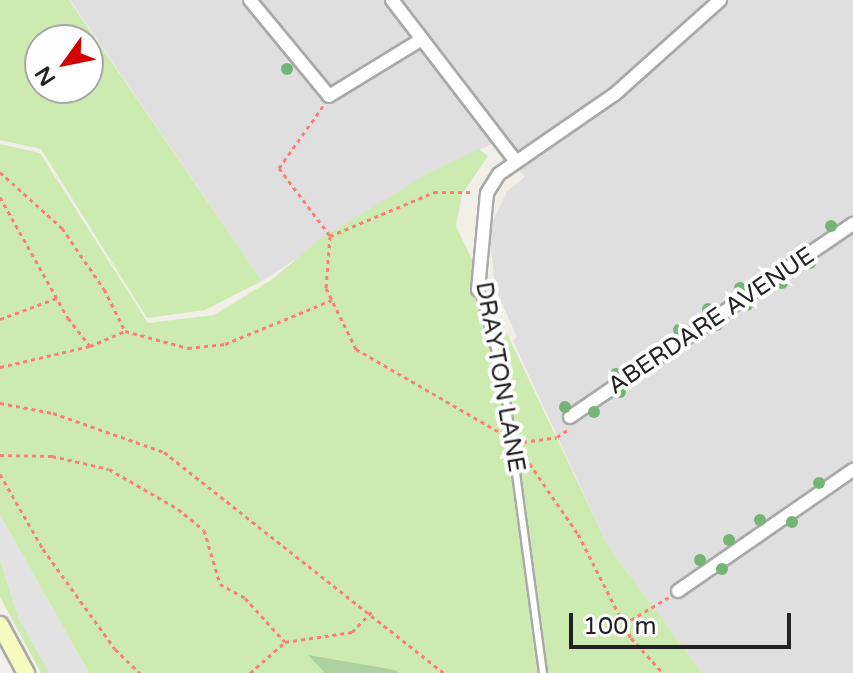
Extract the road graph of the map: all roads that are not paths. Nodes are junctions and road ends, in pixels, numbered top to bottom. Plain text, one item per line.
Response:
1 (250, 0) edge
2 (392, 0) edge
3 (720, 0) edge
4 (422, 39) junction
5 (514, 159) junction
6 (853, 224) edge
7 (478, 290) joint
8 (570, 422) road end
9 (853, 470) edge
10 (678, 591) road end
11 (0, 625) edge
12 (26, 673) edge
13 (543, 673) edge

1 - 4 street
2 - 4 street
3 - 5 street
4 - 5 street
5 - 7 street, DRAYTON LANE
6 - 8 street, ABERDARE AVENUE
7 - 13 lane, DRAYTON LANE
9 - 10 street
11 - 12 main road

